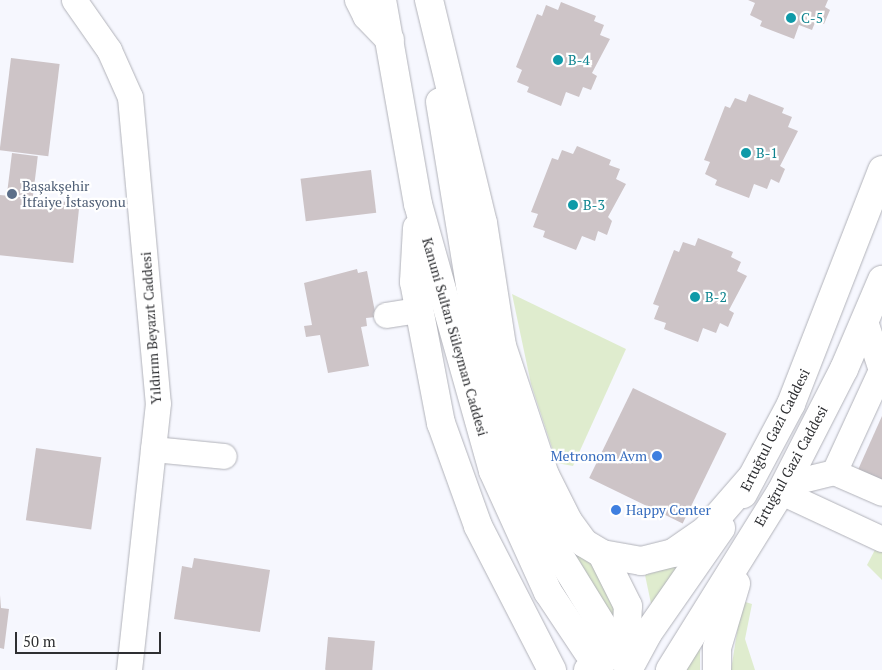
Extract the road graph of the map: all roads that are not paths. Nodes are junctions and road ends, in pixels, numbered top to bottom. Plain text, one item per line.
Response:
1 (74, 0) edge
2 (359, 0) edge
3 (382, 0) edge
4 (429, 0) edge
5 (434, 34) junction
6 (391, 40) junction
7 (882, 170) edge
8 (418, 204) junction
9 (882, 280) edge
10 (419, 310) junction
11 (386, 315) dead end
12 (864, 321) junction
13 (882, 370) edge
14 (153, 449) junction
15 (224, 456) dead end
16 (834, 472) junction
17 (751, 478) junction
18 (783, 488) junction
19 (882, 493) edge
20 (756, 531) junction
21 (882, 539) edge
22 (602, 554) junction
23 (542, 645) junction
24 (591, 658) edge
25 (129, 670) edge
26 (552, 670) edge
27 (628, 670) edge
28 (670, 670) edge
29 (717, 670) edge

1 - 14 street, Yıldırım Beyazıt Caddesi
2 - 6 main road
3 - 6 main road, Kanuni Sultan Süleyman Caddesi
4 - 5 main road
5 - 22 main road
5 - 24 main road, Kanuni Sultan Süleyman Caddesi
6 - 8 main road, Kanuni Sultan Süleyman Caddesi
7 - 17 main road, Ertuğtul Gazi Caddesi
8 - 10 main road
8 - 24 main road, Kanuni Sultan Süleyman Caddesi
9 - 12 main road, Ertuğrul Gazi Caddesi
10 - 11 street
10 - 23 main road
12 - 13 street
12 - 18 main road, Ertuğrul Gazi Caddesi
13 - 16 street
14 - 15 street
14 - 25 street, Yıldırım Beyazıt Caddesi
16 - 18 street
16 - 19 street
17 - 22 main road
17 - 27 main road, Ertuğtul Gazi Caddesi
18 - 20 main road, Ertuğrul Gazi Caddesi
18 - 21 street
20 - 28 main road, Ertuğrul Gazi Caddesi
20 - 29 main road
22 - 24 main road
23 - 24 main road
23 - 26 main road

